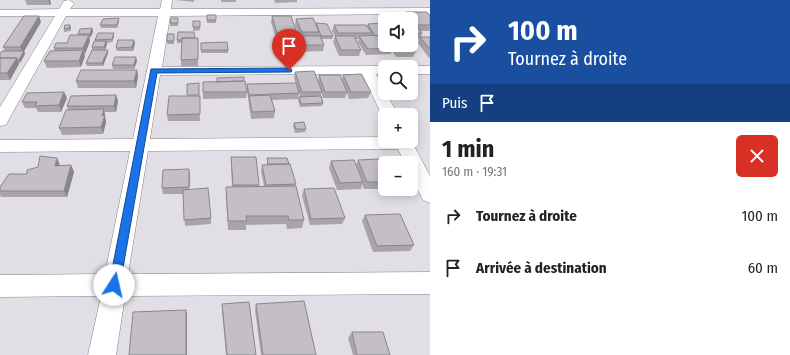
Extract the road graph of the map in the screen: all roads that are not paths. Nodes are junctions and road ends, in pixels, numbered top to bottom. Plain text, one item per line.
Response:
1 (70, 0) edge
2 (264, 0) edge
3 (418, 0) edge
4 (166, 6) edge
5 (0, 12) edge
6 (63, 12) junction
7 (267, 12) junction
8 (429, 12) edge
9 (367, 70) junction
10 (378, 70) edge
11 (418, 70) edge
12 (430, 70) edge
13 (154, 71) junction
14 (386, 108) edge
15 (0, 121) edge
16 (378, 142) edge
17 (140, 145) junction
18 (0, 146) edge
19 (407, 148) edge
20 (430, 195) edge
21 (430, 283) edge
22 (114, 285) junction
23 (0, 286) edge
24 (102, 355) edge

1 - 6 street
2 - 7 street
3 - 8 street
4 - 6 street
4 - 7 street
4 - 13 street
5 - 6 street
6 - 15 street
7 - 8 street
9 - 10 street
9 - 13 street
9 - 14 street
11 - 12 street
13 - 17 street
16 - 17 street
17 - 18 street
17 - 22 street
19 - 20 street
21 - 22 street
22 - 23 street
22 - 24 street

